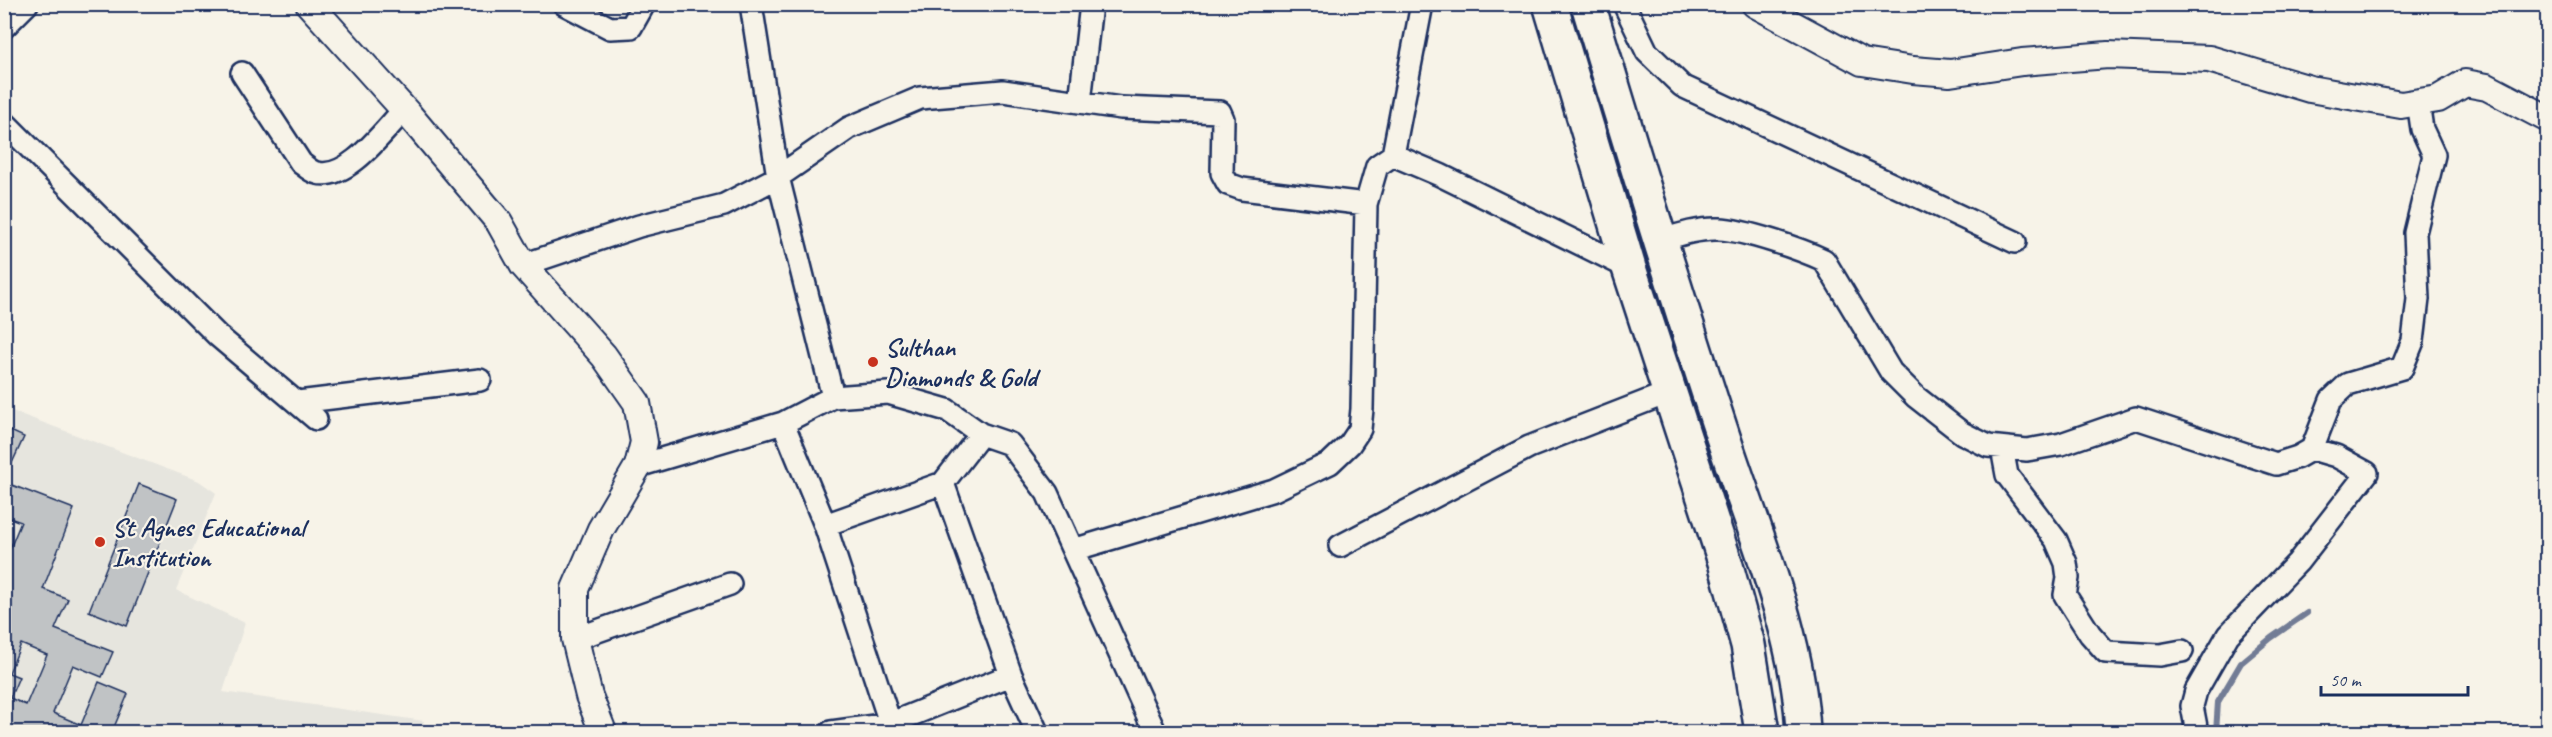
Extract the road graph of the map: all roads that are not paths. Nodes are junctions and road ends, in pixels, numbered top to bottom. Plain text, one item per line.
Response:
1 (27, 4) edge
2 (309, 4) edge
3 (564, 4) edge
4 (644, 4) edge
5 (752, 4) edge
6 (1091, 4) edge
7 (1422, 4) edge
8 (1550, 4) edge
9 (1588, 4) edge
10 (1624, 4) edge
11 (1755, 4) edge
12 (4, 27) edge
13 (242, 73) dead end
14 (1080, 102) junction
15 (2418, 102) junction
16 (404, 110) junction
17 (2547, 119) edge
18 (4, 122) edge
19 (1393, 155) junction
20 (778, 177) junction
21 (1366, 204) junction
22 (1659, 241) junction
23 (2015, 242) dead end
24 (523, 265) junction
25 (1629, 268) junction
26 (480, 380) dead end
27 (1670, 392) junction
28 (833, 397) junction
29 (298, 402) junction
30 (316, 419) dead end
31 (783, 423) junction
32 (981, 434) junction
33 (2002, 448) junction
34 (2312, 449) junction
35 (638, 466) junction
36 (943, 483) junction
37 (825, 525) junction
38 (1340, 546) dead end
39 (1073, 550) junction
40 (730, 584) dead end
41 (575, 639) junction
42 (2182, 651) dead end
43 (1011, 675) junction
44 (891, 728) edge
45 (603, 732) edge
46 (831, 732) edge
47 (1037, 732) edge
48 (1155, 732) edge
49 (1762, 732) edge
50 (1803, 732) edge
51 (2197, 732) edge

1 - 12 street
2 - 16 street
3 - 4 street
5 - 20 street
6 - 14 street
7 - 19 street
8 - 25 highway
9 - 22 highway
10 - 23 street
11 - 15 street
13 - 16 street
14 - 20 street
14 - 21 street
15 - 17 street
15 - 34 street
16 - 24 street
18 - 29 street
19 - 21 street
19 - 25 street
20 - 24 street
20 - 28 street
21 - 39 street
22 - 33 street
22 - 50 highway
24 - 35 street
25 - 27 highway
26 - 29 street
27 - 38 street
27 - 49 highway
28 - 31 street
28 - 32 street
29 - 30 street
31 - 35 street
31 - 37 street
32 - 36 street
32 - 39 street
33 - 34 street
33 - 42 street
34 - 51 street
35 - 41 street
36 - 37 street
36 - 43 street
37 - 44 street
39 - 48 street
40 - 41 street
41 - 45 street
43 - 44 street
43 - 47 street
44 - 46 street

